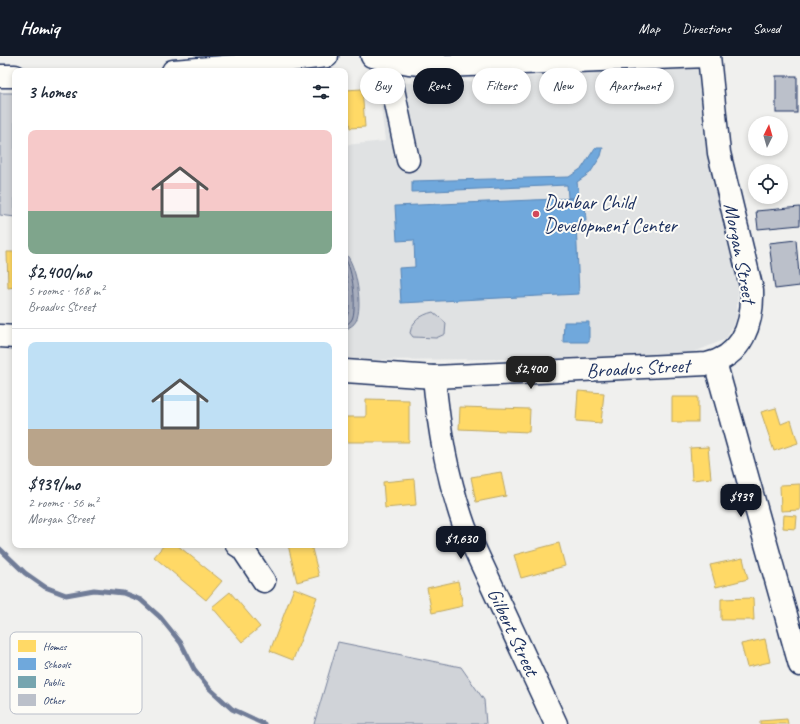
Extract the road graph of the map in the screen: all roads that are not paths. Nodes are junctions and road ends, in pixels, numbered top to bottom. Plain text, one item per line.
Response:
1 (327, 56) edge
2 (708, 56) edge
3 (382, 57) edge
4 (211, 68) edge
5 (0, 76) edge
6 (12, 76) edge
7 (408, 160) dead end
8 (0, 336) edge
9 (12, 337) edge
10 (715, 362) junction
11 (348, 371) edge
12 (434, 377) junction
13 (242, 548) edge
14 (264, 581) dead end
15 (800, 665) edge
16 (556, 724) edge

1 - 4 street
2 - 3 street
2 - 10 street, Morgan Street
3 - 7 street
5 - 6 street
8 - 9 street
10 - 12 street, Broadus Street
10 - 15 street
11 - 12 street, Broadus Street
12 - 16 street, Gilbert Street
13 - 14 street

